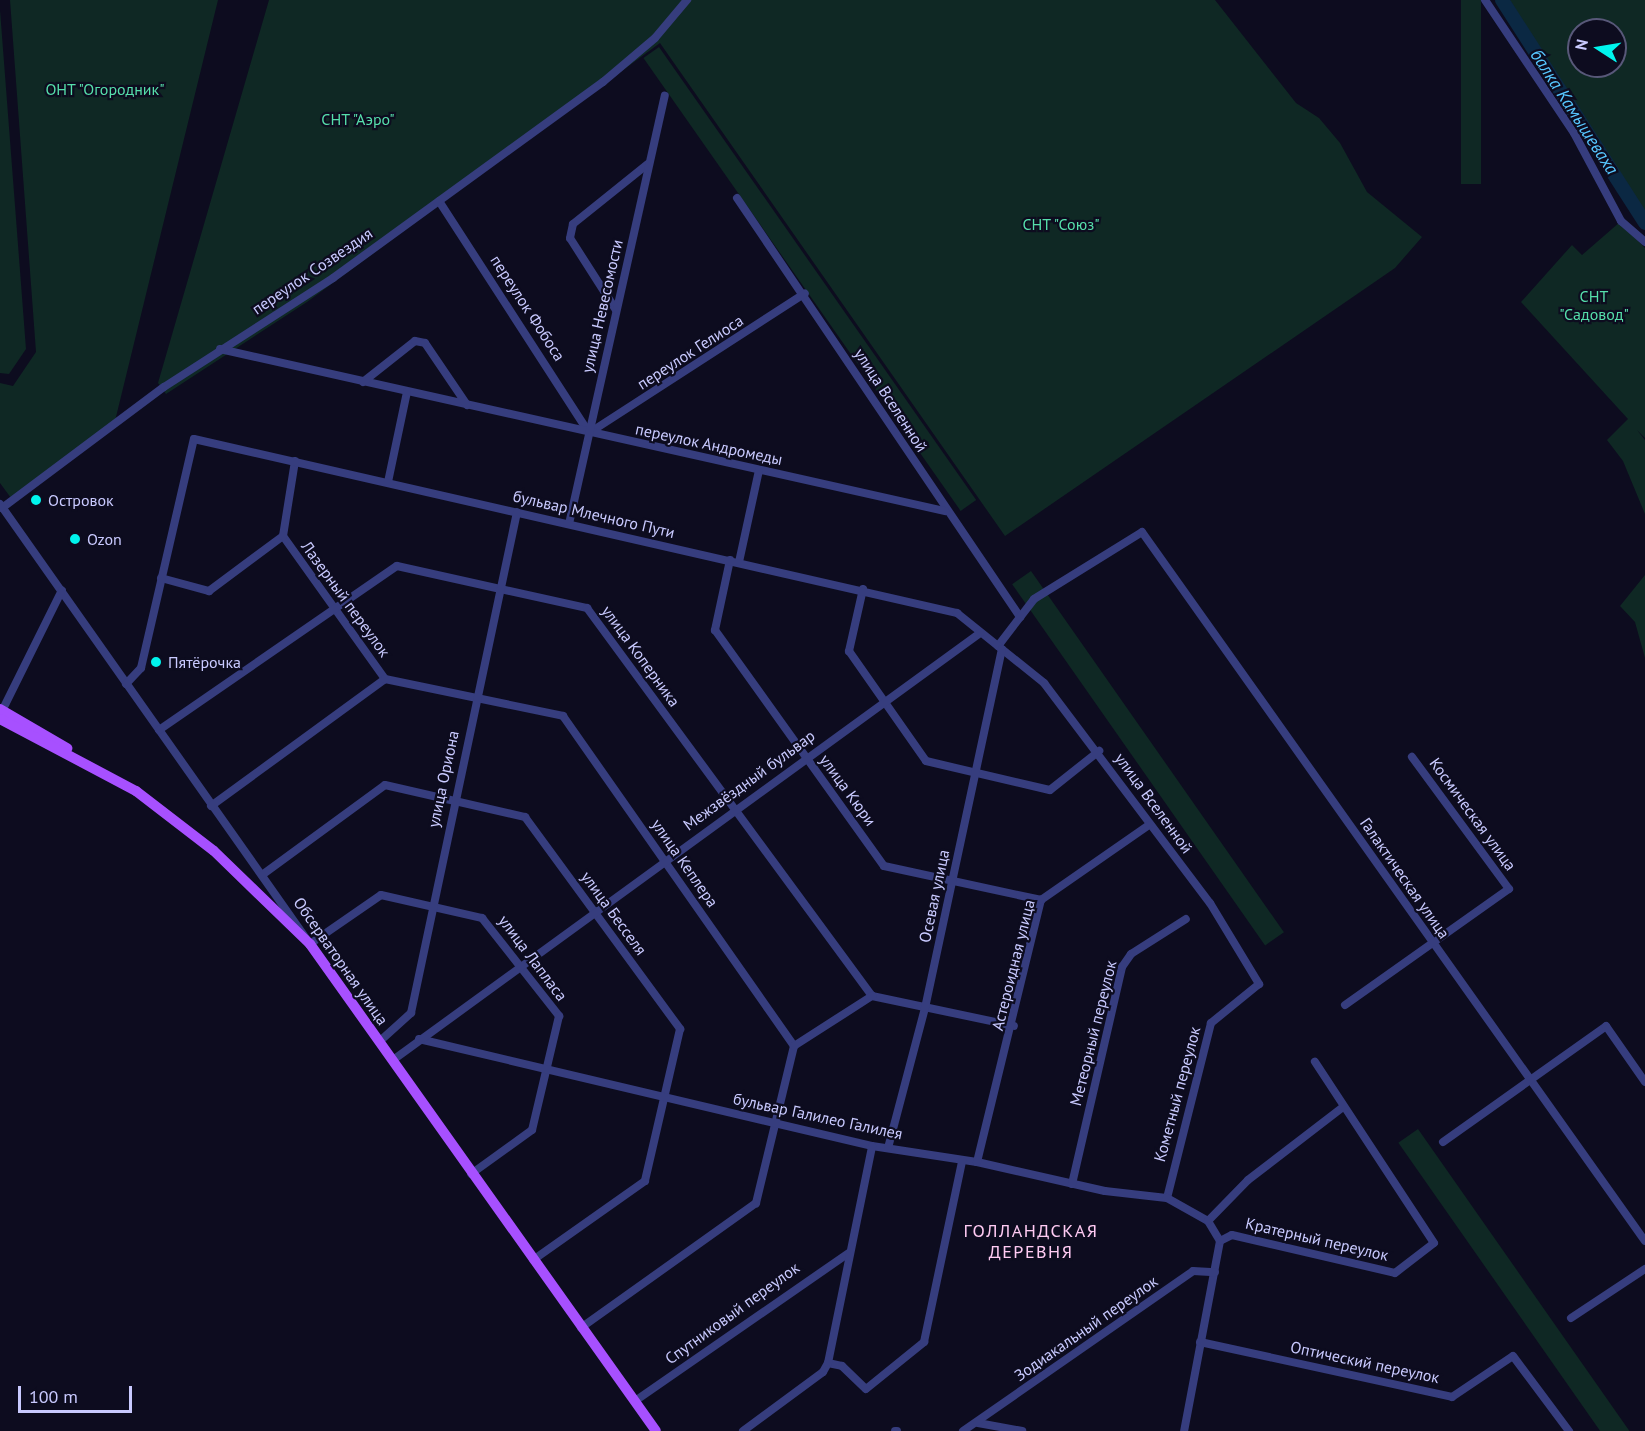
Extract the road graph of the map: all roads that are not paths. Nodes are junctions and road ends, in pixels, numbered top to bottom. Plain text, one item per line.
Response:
1 (687, 0) edge
2 (1485, 0) edge
3 (665, 96) dead end
4 (649, 164) junction
5 (738, 198) dead end
6 (439, 201) junction
7 (1645, 242) edge
8 (805, 293) junction
9 (616, 310) junction
10 (219, 349) junction
11 (363, 381) junction
12 (408, 392) junction
13 (467, 405) junction
14 (589, 433) junction
15 (295, 462) junction
16 (759, 470) junction
17 (388, 482) junction
18 (1, 506) edge
19 (945, 511) junction
20 (517, 512) junction
21 (569, 524) junction
22 (283, 536) junction
23 (735, 561) junction
24 (161, 578) junction
25 (500, 589) junction
26 (863, 589) junction
27 (62, 590) junction
28 (335, 609) junction
29 (1020, 617) junction
30 (980, 633) junction
31 (1000, 647) junction
32 (385, 679) junction
33 (126, 684) junction
34 (476, 698) junction
35 (883, 701) junction
36 (1, 713) edge
37 (159, 730) junction
38 (1099, 751) junction
39 (806, 757) junction
40 (1412, 757) dead end
41 (977, 773) junction
42 (453, 801) junction
43 (211, 806) junction
44 (735, 809) junction
45 (1149, 825) junction
46 (665, 861) junction
47 (262, 875) junction
48 (953, 881) junction
49 (1041, 900) junction
50 (430, 905) junction
51 (594, 912) junction
52 (1186, 919) dead end
53 (1433, 943) junction
54 (310, 944) junction
55 (521, 964) junction
56 (1259, 984) joint
57 (872, 996) junction
58 (1346, 1005) dead end
59 (925, 1008) junction
60 (1014, 1026) junction
61 (419, 1039) junction
62 (380, 1041) junction
63 (794, 1046) junction
64 (393, 1060) junction
65 (1315, 1062) dead end
66 (546, 1069) junction
67 (1531, 1079) junction
68 (1645, 1082) edge
69 (665, 1094) junction
70 (1343, 1107) junction
71 (777, 1125) junction
72 (1443, 1142) dead end
73 (872, 1146) junction
74 (888, 1148) junction
75 (962, 1161) junction
76 (977, 1162) junction
77 (471, 1174) junction
78 (1071, 1184) junction
79 (1167, 1198) junction
80 (1208, 1221) junction
81 (1220, 1241) junction
82 (1645, 1241) edge
83 (849, 1253) junction
84 (533, 1260) junction
85 (1645, 1269) edge
86 (1215, 1272) junction
87 (1571, 1318) dead end
88 (581, 1328) junction
89 (1200, 1342) junction
90 (828, 1363) junction
91 (635, 1401) junction
92 (978, 1423) junction
93 (656, 1431) edge
94 (743, 1431) edge
95 (963, 1431) edge
96 (1022, 1431) edge
97 (1184, 1431) edge
98 (1569, 1431) edge

1 - 6 street, переулок Созвездия
2 - 7 street
3 - 4 street, улица Невесомости
4 - 9 street, улица Невесомости
4 - 9 street
5 - 8 street, улица Вселенной
6 - 10 street, переулок Созвездия
6 - 14 street, переулок Фобоса
8 - 14 street, переулок Гелиоса
8 - 19 street, улица Вселенной
9 - 14 street, улица Невесомости
10 - 11 street, переулок Андромеды
10 - 18 street, переулок Созвездия
11 - 12 street, переулок Андромеды
11 - 13 street
12 - 13 street, переулок Андромеды
12 - 17 street
13 - 14 street, переулок Андромеды
14 - 16 street, переулок Андромеды
14 - 21 street, улица Невесомости
15 - 17 street, бульвар Млечного Пути
15 - 22 street
15 - 24 street, бульвар Млечного Пути
16 - 19 street, переулок Андромеды
16 - 23 street, улица Кюри
17 - 20 street, бульвар Млечного Пути
18 - 27 street, Обсерваторная улица
19 - 29 street, улица Вселенной
20 - 21 street, бульвар Млечного Пути
20 - 25 street, улица Ориона
21 - 23 street, бульвар Млечного Пути
22 - 24 street
22 - 28 street, Лазерный переулок
23 - 26 street, бульвар Млечного Пути
23 - 39 street, улица Кюри
24 - 33 street
25 - 28 street, улица Коперника
25 - 34 street, улица Ориона
25 - 44 street, улица Коперника
26 - 30 street, бульвар Млечного Пути
26 - 35 street
27 - 33 street, Обсерваторная улица
27 - 36 street
28 - 32 street, Лазерный переулок
28 - 37 street, улица Коперника
29 - 31 street
29 - 53 street, Галактическая улица
30 - 31 street, улица Вселенной
30 - 35 street, Межзвёздный бульвар
31 - 38 street, улица Вселенной
31 - 41 street, Осевая улица
32 - 34 street, улица Кеплера
32 - 43 street
33 - 37 street, Обсерваторная улица
34 - 42 street, улица Ориона
34 - 46 street, улица Кеплера
35 - 39 street, Межзвёздный бульвар
35 - 41 street
36 - 54 main road
37 - 43 street, Обсерваторная улица
38 - 41 street
38 - 45 street, улица Вселенной
39 - 44 street, Межзвёздный бульвар
39 - 48 street, улица Кюри
40 - 53 street, Космическая улица
41 - 48 street, Осевая улица
42 - 47 street, улица Бесселя
42 - 50 street, улица Ориона
42 - 51 street, улица Бесселя
43 - 47 street, Обсерваторная улица
44 - 46 street, Межзвёздный бульвар
44 - 57 street, улица Коперника
45 - 49 street, Астероидная улица
45 - 56 street, улица Вселенной
46 - 51 street, Межзвёздный бульвар
46 - 63 street, улица Кеплера
47 - 54 street, Обсерваторная улица
48 - 49 street, улица Кюри
48 - 59 street, Осевая улица
49 - 60 street, Астероидная улица
50 - 54 street, улица Лапласа
50 - 55 street, улица Лапласа
50 - 62 street, улица Ориона
51 - 55 street, Межзвёздный бульвар
51 - 69 street, улица Бесселя
52 - 78 street, Метеорный переулок
53 - 58 street
53 - 67 street, Галактическая улица
54 - 62 main road, Обсерваторная улица
55 - 61 street, Межзвёздный бульвар
55 - 66 street, улица Лапласа
56 - 79 street, Кометный переулок
57 - 59 street
57 - 63 street
59 - 60 street
59 - 74 street, Осевая улица
60 - 76 street, Астероидная улица
61 - 64 street, Межзвёздный бульвар
61 - 66 street, бульвар Галилео Галилея
62 - 64 main road, Обсерваторная улица
63 - 71 street
64 - 77 main road, Обсерваторная улица
65 - 70 street
66 - 69 street, бульвар Галилео Галилея
66 - 77 street, улица Лапласа
67 - 68 street
67 - 72 street
67 - 82 street, Галактическая улица
69 - 71 street, бульвар Галилео Галилея
69 - 84 street, улица Бесселя
70 - 80 street
70 - 81 street, Кратерный переулок
71 - 73 street, бульвар Галилео Галилея
71 - 88 street
73 - 74 street, бульвар Галилео Галилея
73 - 83 street
74 - 75 street, бульвар Галилео Галилея
75 - 76 street, бульвар Галилео Галилея
75 - 90 street
76 - 78 street, бульвар Галилео Галилея
77 - 84 main road, Обсерваторная улица
78 - 79 street, бульвар Галилео Галилея
79 - 80 street, бульвар Галилео Галилея
80 - 81 street
81 - 86 street
83 - 90 street
83 - 91 street, Спутниковый переулок
84 - 88 main road, Обсерваторная улица
85 - 87 street
86 - 89 street
86 - 92 street, Зодиакальный переулок
88 - 91 main road, Обсерваторная улица
89 - 97 street
89 - 98 street, Оптический переулок
90 - 94 street
91 - 93 main road, Обсерваторная улица
92 - 95 street, Зодиакальный переулок
92 - 96 street

